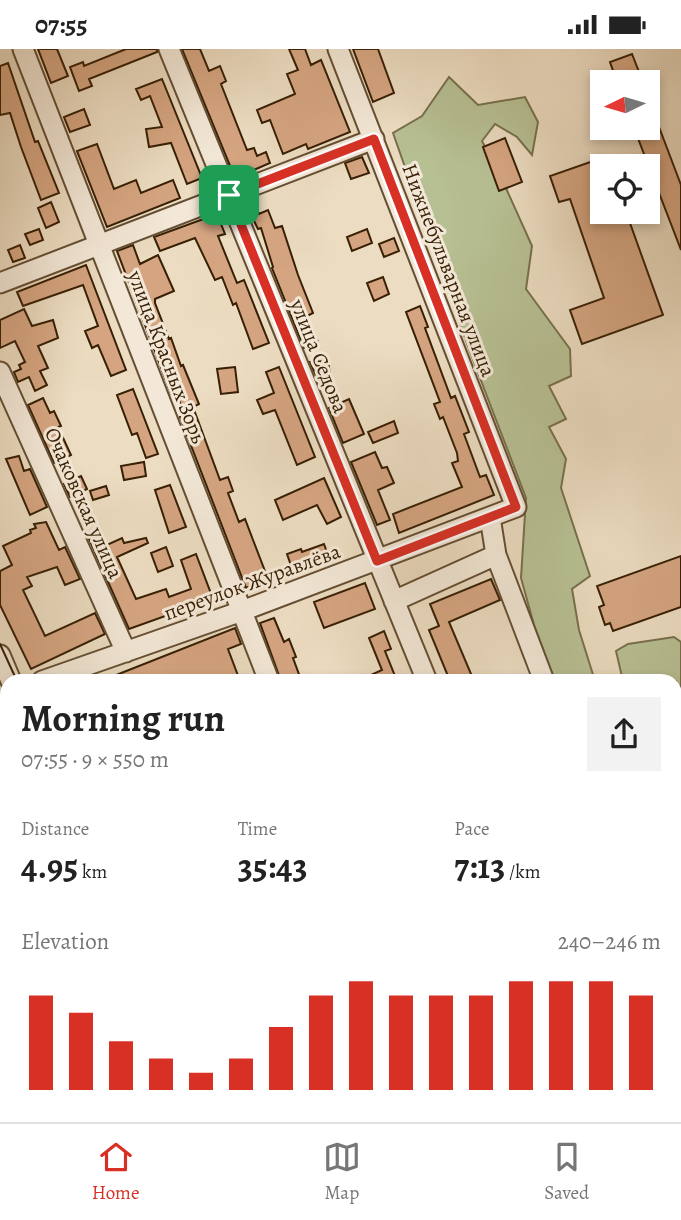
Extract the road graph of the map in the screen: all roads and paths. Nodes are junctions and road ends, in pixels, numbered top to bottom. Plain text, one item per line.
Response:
1 (23, 49) edge
2 (169, 49) edge
3 (338, 49) edge
4 (374, 139) junction
5 (229, 195) junction
6 (100, 245) junction
7 (0, 283) edge
8 (0, 372) edge
9 (516, 507) joint
10 (490, 517) junction
11 (496, 555) junction
12 (377, 561) junction
13 (394, 601) junction
14 (242, 611) junction
15 (126, 652) junction
16 (0, 655) edge
17 (8, 674) edge
18 (62, 674) edge
19 (266, 674) edge
20 (424, 674) edge
21 (541, 674) edge

1 - 6 street, улица Красных Зорь
2 - 5 street, улица Седова
3 - 4 street, Нижнебульварная улица
4 - 5 street
4 - 9 street, Нижнебульварная улица
5 - 6 street
5 - 12 street, улица Седова
6 - 7 street
6 - 14 street, улица Красных Зорь
8 - 15 street, Очаковская улица
9 - 10 street, переулок Журавлёва
10 - 11 street
10 - 12 street, переулок Журавлёва
11 - 13 street
11 - 21 street
12 - 13 street, улица Седова
12 - 14 street, переулок Журавлёва
13 - 20 street, улица Седова
14 - 15 street, переулок Журавлёва
14 - 19 street, улица Красных Зорь
15 - 18 street, переулок Журавлёва
16 - 17 street

